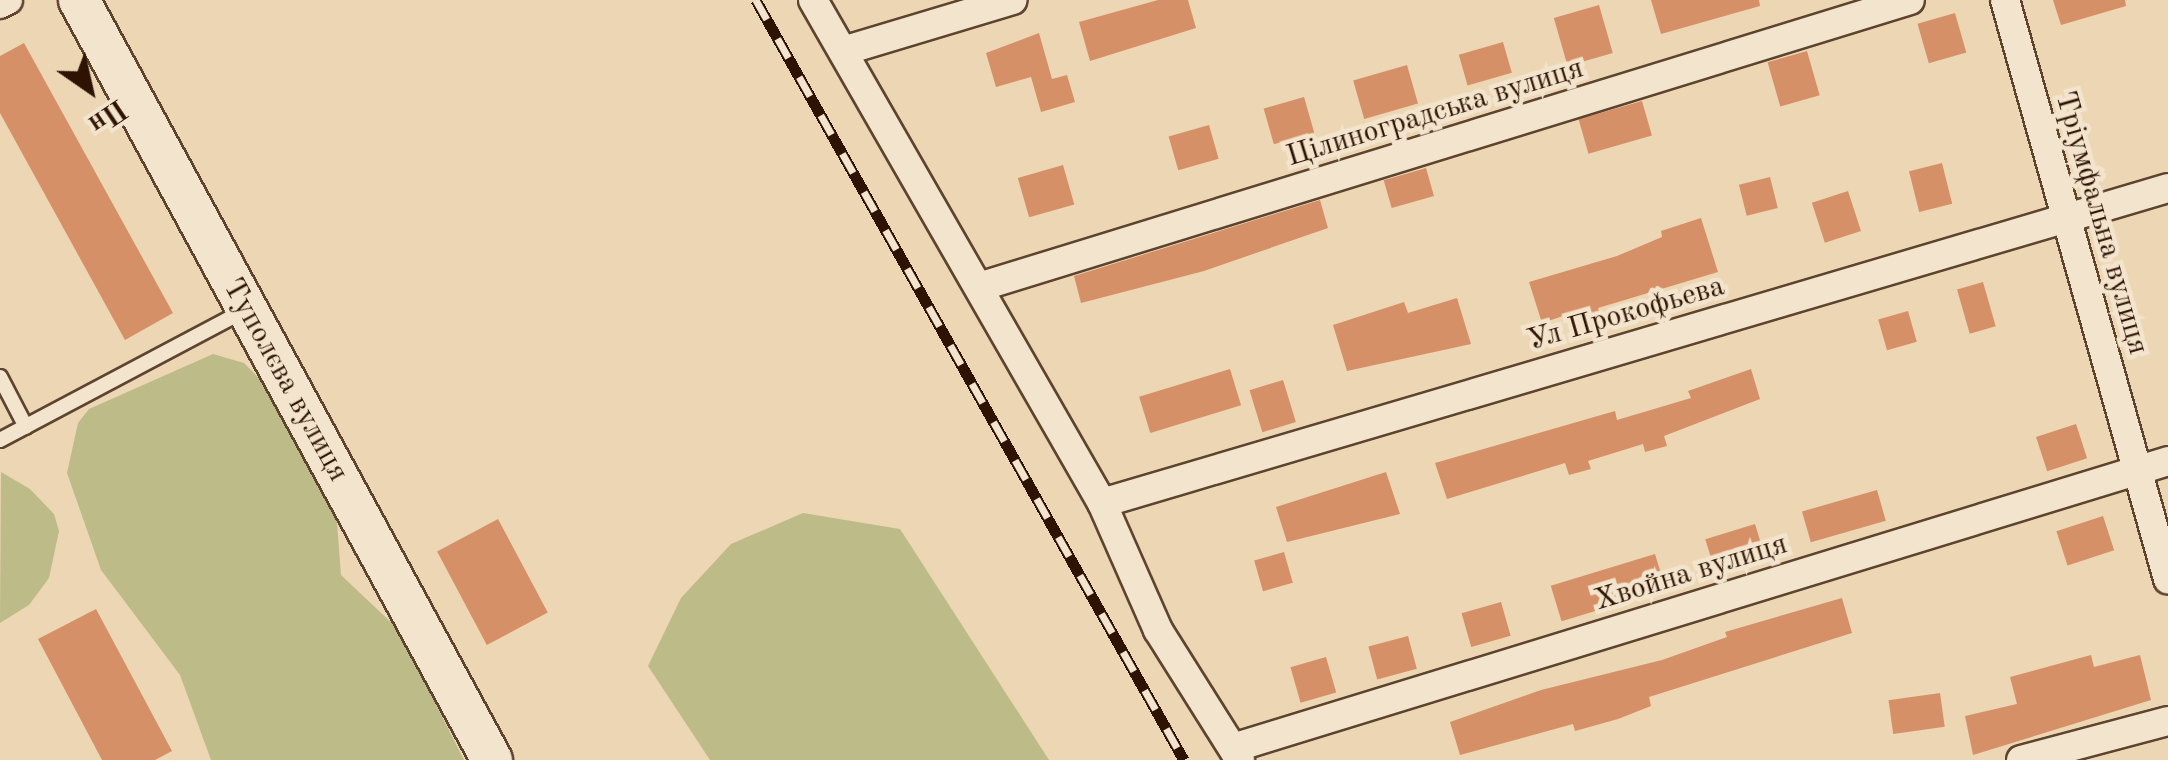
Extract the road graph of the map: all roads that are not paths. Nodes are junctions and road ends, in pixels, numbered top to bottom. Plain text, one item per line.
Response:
1 (8, 0) edge
2 (78, 0) edge
3 (813, 0) edge
4 (1013, 0) edge
5 (1910, 0) edge
6 (2005, 0) edge
7 (0, 4) edge
8 (843, 51) junction
9 (2168, 188) edge
10 (2066, 218) junction
11 (978, 288) junction
12 (247, 310) junction
13 (0, 377) edge
14 (26, 427) junction
15 (0, 440) edge
16 (2168, 461) edge
17 (2138, 470) junction
18 (1102, 503) junction
19 (2168, 579) edge
20 (2168, 720) edge
21 (1236, 754) edge
22 (492, 760) edge
23 (2021, 760) edge

1 - 7 street
2 - 12 main road, Туполєва вулиця
3 - 8 street
4 - 8 street
5 - 11 street, Цілиноградська вулиця
6 - 10 street, Тріумфальна вулиця
8 - 11 street
9 - 10 street, Ул Прокофьева
10 - 17 street, Тріумфальна вулиця
10 - 18 street, Ул Прокофьева
11 - 18 street
12 - 14 lane
12 - 22 main road, Туполєва вулиця
13 - 14 lane
14 - 15 lane
16 - 17 street, Хвойна вулиця
17 - 19 street, Тріумфальна вулиця
17 - 21 street, Хвойна вулиця
18 - 21 street
20 - 23 street

